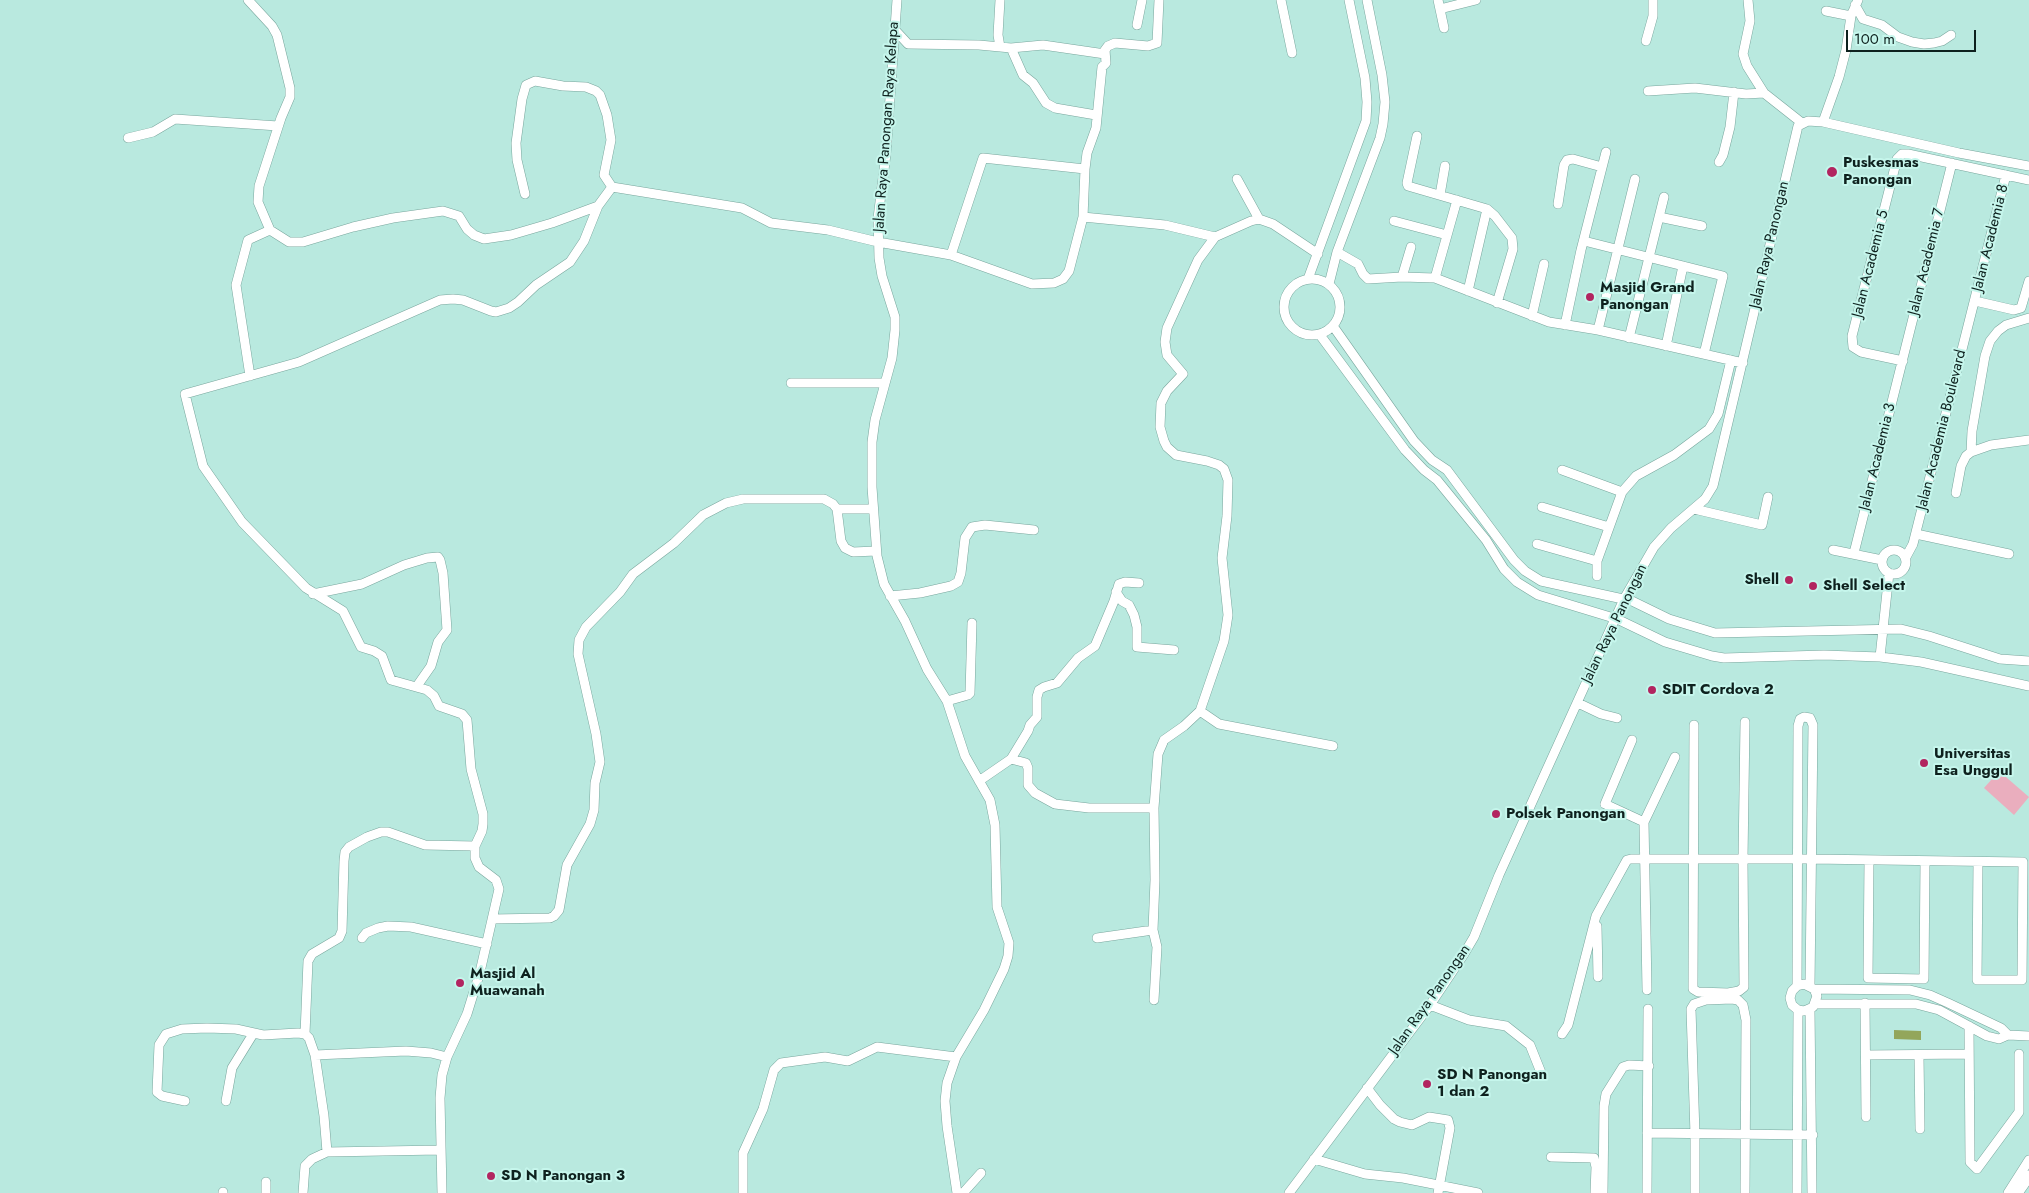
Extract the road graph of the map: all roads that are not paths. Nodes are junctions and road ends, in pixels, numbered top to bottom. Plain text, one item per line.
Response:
1 (248, 0) edge
2 (897, 0) edge
3 (1000, 0) edge
4 (1142, 0) edge
5 (1159, 0) edge
6 (1282, 0) edge
7 (1349, 0) edge
8 (1367, 0) edge
9 (1476, 0) edge
10 (1653, 0) edge
11 (1748, 0) edge
12 (1857, 3) edge
13 (1439, 5) edge
14 (1826, 11) dead end
15 (1851, 16) junction
16 (1138, 25) dead end
17 (1444, 28) dead end
18 (895, 30) junction
19 (1951, 35) dead end
20 (1646, 41) dead end
21 (1000, 47) junction
22 (1011, 48) junction
23 (1292, 53) dead end
24 (1105, 54) junction
25 (1648, 91) dead end
26 (1734, 92) junction
27 (1764, 92) junction
28 (1096, 115) junction
29 (1802, 122) junction
30 (1823, 122) junction
31 (278, 126) junction
32 (1416, 136) dead end
33 (128, 138) dead end
34 (1606, 152) dead end
35 (1719, 162) dead end
36 (1952, 162) junction
37 (1445, 166) dead end
38 (2029, 166) edge
39 (1602, 167) junction
40 (1084, 169) junction
41 (2006, 175) junction
42 (1236, 179) dead end
43 (1635, 179) dead end
44 (2029, 180) edge
45 (612, 188) junction
46 (525, 194) dead end
47 (1440, 195) junction
48 (1664, 197) dead end
49 (1457, 200) junction
50 (1558, 204) dead end
51 (598, 206) junction
52 (1487, 209) junction
53 (1083, 217) junction
54 (1659, 217) junction
55 (1259, 219) junction
56 (1394, 221) dead end
57 (1702, 226) dead end
58 (270, 230) junction
59 (1446, 235) junction
60 (1215, 237) junction
61 (1584, 241) junction
62 (878, 242) junction
63 (1411, 247) dead end
64 (1616, 250) junction
65 (1337, 252) junction
66 (1318, 254) junction
67 (951, 255) junction
68 (1650, 257) junction
69 (1544, 264) dead end
70 (1684, 266) junction
71 (1402, 277) junction
72 (1435, 278) junction
73 (1308, 279) junction
74 (2029, 281) edge
75 (1328, 284) junction
76 (1468, 291) junction
77 (1975, 301) junction
78 (1497, 303) junction
79 (1532, 316) junction
80 (2029, 318) edge
81 (1565, 325) junction
82 (1334, 326) junction
83 (1598, 330) junction
84 (1320, 334) junction
85 (1629, 338) junction
86 (1666, 346) junction
87 (1704, 354) junction
88 (1731, 360) junction
89 (1903, 361) junction
90 (1743, 363) junction
91 (250, 376) junction
92 (791, 383) dead end
93 (884, 384) junction
94 (2029, 440) edge
95 (1414, 441) junction
96 (1404, 450) junction
97 (1971, 452) junction
98 (1562, 470) dead end
99 (1622, 492) junction
100 (1956, 493) dead end
101 (1768, 497) dead end
102 (1542, 507) dead end
103 (837, 509) junction
104 (874, 509) junction
105 (1694, 509) junction
106 (1609, 528) junction
107 (1034, 530) dead end
108 (1916, 534) junction
109 (1537, 544) dead end
110 (1833, 550) dead end
111 (876, 551) junction
112 (1854, 553) junction
113 (2009, 554) dead end
114 (1906, 557) junction
115 (1882, 560) junction
116 (1597, 561) junction
117 (1888, 573) junction
118 (1597, 576) dead end
119 (1139, 583) dead end
120 (1116, 592) junction
121 (313, 594) junction
122 (890, 596) junction
123 (1624, 599) junction
124 (1617, 618) junction
125 (972, 623) dead end
126 (1883, 630) junction
127 (1174, 650) dead end
128 (1880, 657) junction
129 (2029, 661) edge
130 (417, 686) junction
131 (2029, 686) edge
132 (946, 701) junction
133 (1578, 703) junction
134 (1200, 711) junction
135 (1616, 718) dead end
136 (1745, 722) dead end
137 (1694, 725) dead end
138 (1632, 740) dead end
139 (1333, 746) dead end
140 (1675, 757) dead end
141 (1011, 759) junction
142 (979, 781) junction
143 (1154, 808) junction
144 (1644, 822) junction
145 (475, 846) junction
146 (1644, 858) junction
147 (1693, 859) junction
148 (1743, 859) junction
149 (1811, 859) junction
150 (1797, 860) junction
151 (1869, 860) junction
152 (1925, 861) junction
153 (1978, 862) junction
154 (1596, 916) junction
155 (492, 919) junction
156 (1153, 930) junction
157 (362, 938) dead end
158 (1097, 938) dead end
159 (487, 944) junction
160 (1598, 977) dead end
161 (1797, 986) junction
162 (1812, 987) junction
163 (1647, 990) dead end
164 (1154, 1000) dead end
165 (1865, 1003) junction
166 (1430, 1005) junction
167 (1813, 1006) junction
168 (1648, 1009) dead end
169 (1798, 1010) junction
170 (1969, 1026) junction
171 (253, 1034) junction
172 (305, 1034) junction
173 (1562, 1034) dead end
174 (2008, 1035) junction
175 (2029, 1036) edge
176 (1969, 1054) junction
177 (2019, 1054) dead end
178 (315, 1055) junction
179 (1866, 1055) junction
180 (1919, 1055) junction
181 (447, 1057) junction
182 (956, 1057) junction
183 (1649, 1066) junction
184 (1542, 1075) dead end
185 (1367, 1088) junction
186 (185, 1101) dead end
187 (226, 1101) dead end
188 (1866, 1117) dead end
189 (1920, 1129) dead end
190 (1647, 1133) junction
191 (1695, 1134) junction
192 (1746, 1134) junction
193 (1797, 1135) junction
194 (1813, 1135) junction
195 (440, 1150) junction
196 (327, 1152) junction
197 (1551, 1158) dead end
198 (1314, 1159) junction
199 (2029, 1160) edge
200 (981, 1173) dead end
201 (2029, 1176) edge
202 (266, 1182) dead end
203 (1439, 1188) edge
204 (266, 1193) edge
205 (304, 1193) edge
206 (442, 1193) edge
207 (744, 1193) edge
208 (957, 1193) edge
209 (963, 1193) edge
210 (1288, 1193) edge
211 (1478, 1193) edge
212 (1596, 1193) edge
213 (1603, 1193) edge
214 (1647, 1193) edge
215 (1695, 1193) edge
216 (1745, 1193) edge
217 (1797, 1193) edge
218 (1812, 1193) edge
219 (2008, 1193) edge
220 (2017, 1193) edge

1 - 31 street
2 - 18 street, Jalan Raya Panongan Raya Kelapa
3 - 21 street
4 - 16 street
5 - 24 street
6 - 23 street
7 - 66 street
8 - 65 street
9 - 13 street
10 - 20 street
11 - 27 street
12 - 15 street
12 - 19 street
13 - 17 street
14 - 15 street
15 - 30 street
18 - 21 street
18 - 62 street, Jalan Raya Panongan Raya Kelapa
21 - 22 street
22 - 24 street
22 - 28 street
24 - 28 street
25 - 26 street
26 - 27 street
26 - 35 street
27 - 29 street
28 - 40 street
29 - 30 street
29 - 90 street, Jalan Raya Panongan
30 - 38 street
31 - 33 street
31 - 58 street
32 - 47 street
34 - 39 street
36 - 41 street
36 - 89 street, Jalan Academia 7
36 - 89 street, Jalan Academia 5
37 - 47 street
39 - 50 street
39 - 61 street
40 - 53 street
40 - 67 street
41 - 44 street
41 - 77 street, Jalan Academia 8
42 - 55 street
43 - 64 street
45 - 46 street
45 - 51 street
45 - 62 street
47 - 49 street
48 - 54 street
49 - 52 street
49 - 59 street
51 - 58 street
51 - 91 street
52 - 76 street
52 - 78 street
53 - 60 street
53 - 67 street
54 - 57 street
54 - 68 street
55 - 60 street
55 - 66 street
56 - 59 street
58 - 91 street
59 - 72 street
60 - 134 street
61 - 64 street
61 - 81 street
62 - 67 street
62 - 93 street, Jalan Raya Panongan Raya Kelapa
63 - 71 street
64 - 68 street
64 - 83 street
65 - 71 street
65 - 75 street
66 - 73 street
68 - 70 street
68 - 85 street
69 - 79 street
70 - 86 street
70 - 87 street
71 - 72 street
72 - 76 street
73 - 75 street
73 - 84 street
74 - 77 street
75 - 82 street
76 - 78 street
77 - 108 street, Jalan Academia Boulevard
78 - 79 street
79 - 81 street
80 - 97 street
81 - 83 street
82 - 84 street
82 - 95 street
83 - 85 street
84 - 96 street
85 - 86 street
86 - 87 street
87 - 88 street
88 - 90 street
88 - 99 street
89 - 112 street, Jalan Academia 3
90 - 105 street, Jalan Raya Panongan
91 - 121 street
92 - 93 street
93 - 104 street, Jalan Raya Panongan Raya Kelapa
94 - 97 street
95 - 96 street
95 - 123 street
96 - 124 street
97 - 100 street
98 - 99 street
99 - 106 street
101 - 105 street
102 - 106 street
103 - 104 street
103 - 111 street
103 - 155 street
104 - 111 street, Jalan Raya Panongan Raya Kelapa
105 - 123 street, Jalan Raya Panongan
106 - 116 street
107 - 122 street
108 - 113 street
108 - 114 street, Jalan Academia Boulevard
109 - 116 street
110 - 112 street
111 - 122 street, Jalan Raya Panongan Raya Kelapa
112 - 115 street
114 - 115 street
114 - 117 street, Jalan Academia Boulevard
115 - 117 street
116 - 118 street
117 - 126 street
119 - 120 street
120 - 127 street
120 - 141 street
121 - 130 street
121 - 130 street
122 - 132 street, Jalan Raya Panongan Raya Kelapa
123 - 124 street, Jalan Raya Panongan
123 - 126 street
124 - 128 street
124 - 133 street, Jalan Raya Panongan
125 - 132 street
126 - 128 street
126 - 129 street
128 - 131 street
130 - 145 street
132 - 142 street, Jalan Raya Panongan Raya Kelapa
133 - 135 street
133 - 166 street, Jalan Raya Panongan
134 - 139 street
134 - 143 street
136 - 148 street
137 - 147 street
138 - 144 street
140 - 144 street
141 - 142 street
141 - 143 street
142 - 182 street, Jalan Raya Panongan Raya Kelapa
143 - 156 street
144 - 146 street
145 - 155 street
145 - 172 street
146 - 147 street
146 - 154 street
146 - 163 street
147 - 148 street
147 - 148 street
148 - 150 street
149 - 150 street
149 - 150 street
149 - 151 street
149 - 162 street
150 - 161 street
151 - 152 street
151 - 152 street
152 - 153 street
153 - 153 street
154 - 160 street
154 - 173 street
155 - 159 street
156 - 158 street
156 - 164 street
157 - 159 street
159 - 181 street
161 - 162 street
161 - 169 street
162 - 167 street
162 - 174 street
165 - 167 street
165 - 170 street
165 - 179 street
166 - 184 street
166 - 185 street, Jalan Raya Panongan
167 - 169 street
167 - 194 street
168 - 183 street
169 - 193 street
170 - 174 street
170 - 176 street
171 - 172 street
171 - 186 street
171 - 187 street
172 - 178 street
174 - 175 street
176 - 177 street
176 - 180 street
178 - 181 street
178 - 196 street
179 - 180 street
179 - 188 street
180 - 189 street
181 - 195 street
182 - 207 street
182 - 208 street, Jalan Raya Panongan Raya Kelapa
183 - 190 street
183 - 213 street
185 - 198 street, Jalan Raya Panongan
185 - 203 street
190 - 191 street
190 - 214 street
191 - 192 street
191 - 192 street
191 - 215 street
192 - 193 street
192 - 216 street
193 - 194 street
193 - 217 street
194 - 218 street
195 - 196 street
195 - 206 street
196 - 205 street
197 - 212 street
198 - 203 street
198 - 210 street, Jalan Raya Panongan
199 - 219 street
200 - 209 street
201 - 220 main road
202 - 204 street
203 - 211 street

